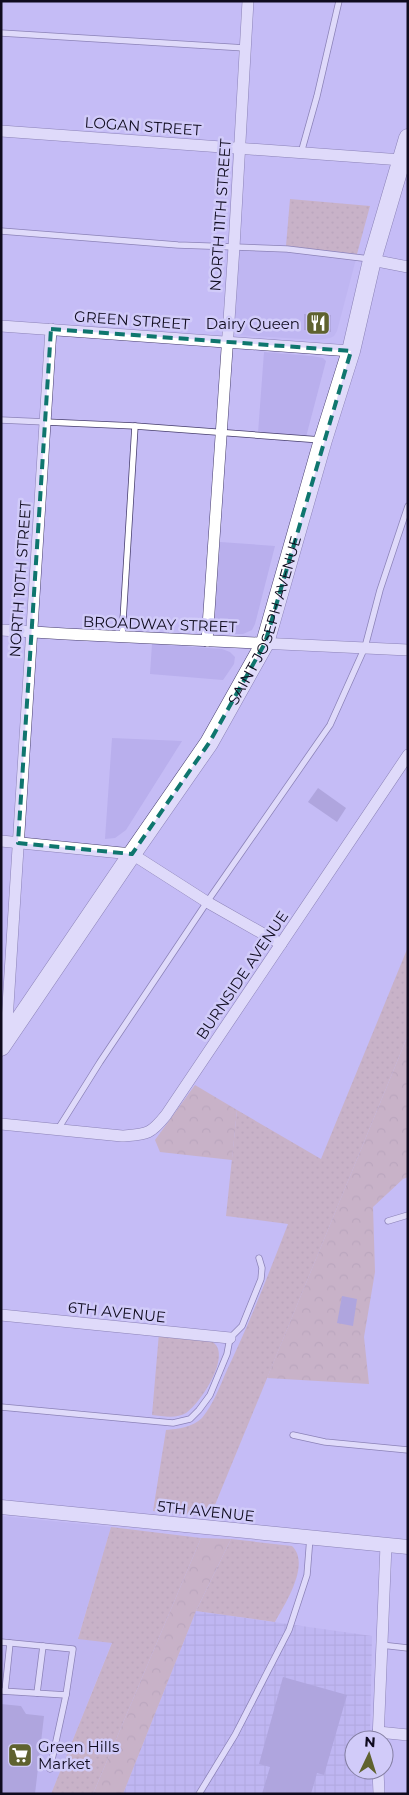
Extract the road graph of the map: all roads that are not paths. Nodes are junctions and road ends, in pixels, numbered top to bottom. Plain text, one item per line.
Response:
1 (248, 1) edge
2 (339, 1) edge
3 (1, 33) edge
4 (245, 48) junction
5 (1, 131) edge
6 (408, 138) edge
7 (240, 148) junction
8 (301, 152) junction
9 (402, 160) junction
10 (1, 232) edge
11 (234, 247) junction
12 (372, 260) junction
13 (408, 267) edge
14 (1, 326) edge
15 (52, 329) junction
16 (227, 342) junction
17 (351, 351) junction
18 (1, 420) edge
19 (45, 423) junction
20 (135, 426) junction
21 (220, 434) junction
22 (323, 440) junction
23 (408, 506) edge
24 (1, 630) edge
25 (32, 632) junction
26 (122, 637) junction
27 (207, 640) junction
28 (266, 643) junction
29 (365, 647) junction
30 (408, 650) edge
31 (408, 755) edge
32 (1, 841) edge
33 (18, 843) junction
34 (132, 854) junction
35 (207, 902) junction
36 (281, 944) junction
37 (4, 1044) edge
38 (1, 1124) edge
39 (58, 1129) junction
40 (408, 1215) edge
41 (388, 1221) dead end
42 (259, 1258) dead end
43 (1, 1315) edge
44 (230, 1338) junction
45 (1, 1407) edge
46 (293, 1435) dead end
47 (408, 1450) edge
48 (1, 1507) edge
49 (310, 1537) junction
50 (386, 1545) junction
51 (408, 1547) edge
52 (1, 1642) edge
53 (10, 1643) junction
54 (381, 1645) junction
55 (42, 1646) junction
56 (408, 1648) edge
57 (3, 1691) edge
58 (37, 1693) junction
59 (66, 1695) junction
60 (378, 1730) edge
61 (394, 1735) edge
62 (408, 1735) edge
63 (50, 1769) dead end
64 (378, 1780) edge
65 (199, 1794) edge
66 (379, 1794) edge

1 - 4 street, NORTH 11TH STREET
2 - 8 lane
3 - 4 lane
4 - 7 street, NORTH 11TH STREET
5 - 7 street, LOGAN STREET
6 - 9 main road, SAINT JOSEPH AVENUE
7 - 8 street, LOGAN STREET
7 - 11 street, NORTH 11TH STREET
8 - 9 street, LOGAN STREET
9 - 12 main road, SAINT JOSEPH AVENUE
10 - 11 lane
11 - 12 lane
11 - 16 street, NORTH 11TH STREET
12 - 13 street
12 - 17 main road, SAINT JOSEPH AVENUE
14 - 15 street, GREEN STREET
15 - 16 street, GREEN STREET
15 - 19 street, NORTH 10TH STREET
16 - 17 street, GREEN STREET
16 - 21 street, NORTH 11TH STREET
17 - 22 main road, SAINT JOSEPH AVENUE
18 - 19 lane
19 - 20 lane
19 - 25 street, NORTH 10TH STREET
20 - 21 lane
20 - 26 lane
21 - 22 lane
21 - 27 street, NORTH 11TH STREET
22 - 28 main road, SAINT JOSEPH AVENUE
23 - 29 lane
24 - 25 street, BROADWAY STREET
25 - 26 street, BROADWAY STREET
25 - 33 street, NORTH 10TH STREET
26 - 27 street, BROADWAY STREET
27 - 28 street, BROADWAY STREET
28 - 29 street, BROADWAY STREET
28 - 34 main road, SAINT JOSEPH AVENUE
29 - 30 street, BROADWAY STREET
29 - 35 lane
31 - 36 street, BURNSIDE AVENUE
32 - 33 street
33 - 34 street
33 - 37 street, NORTH 10TH STREET
34 - 35 street
34 - 37 main road, SAINT JOSEPH AVENUE
35 - 36 street
35 - 39 lane
36 - 39 street, BURNSIDE AVENUE
38 - 39 street, BURNSIDE AVENUE
40 - 41 lane
42 - 44 lane
43 - 44 street, 6TH AVENUE
44 - 45 lane
46 - 47 lane
48 - 49 street, 5TH AVENUE
49 - 50 street, 5TH AVENUE
49 - 65 lane
50 - 51 street, 5TH AVENUE
50 - 54 street
52 - 53 lane
53 - 55 lane
53 - 57 lane
54 - 56 lane
54 - 60 street
55 - 58 lane
55 - 59 lane
57 - 58 lane
58 - 59 lane
59 - 63 lane
61 - 62 street
64 - 66 street

